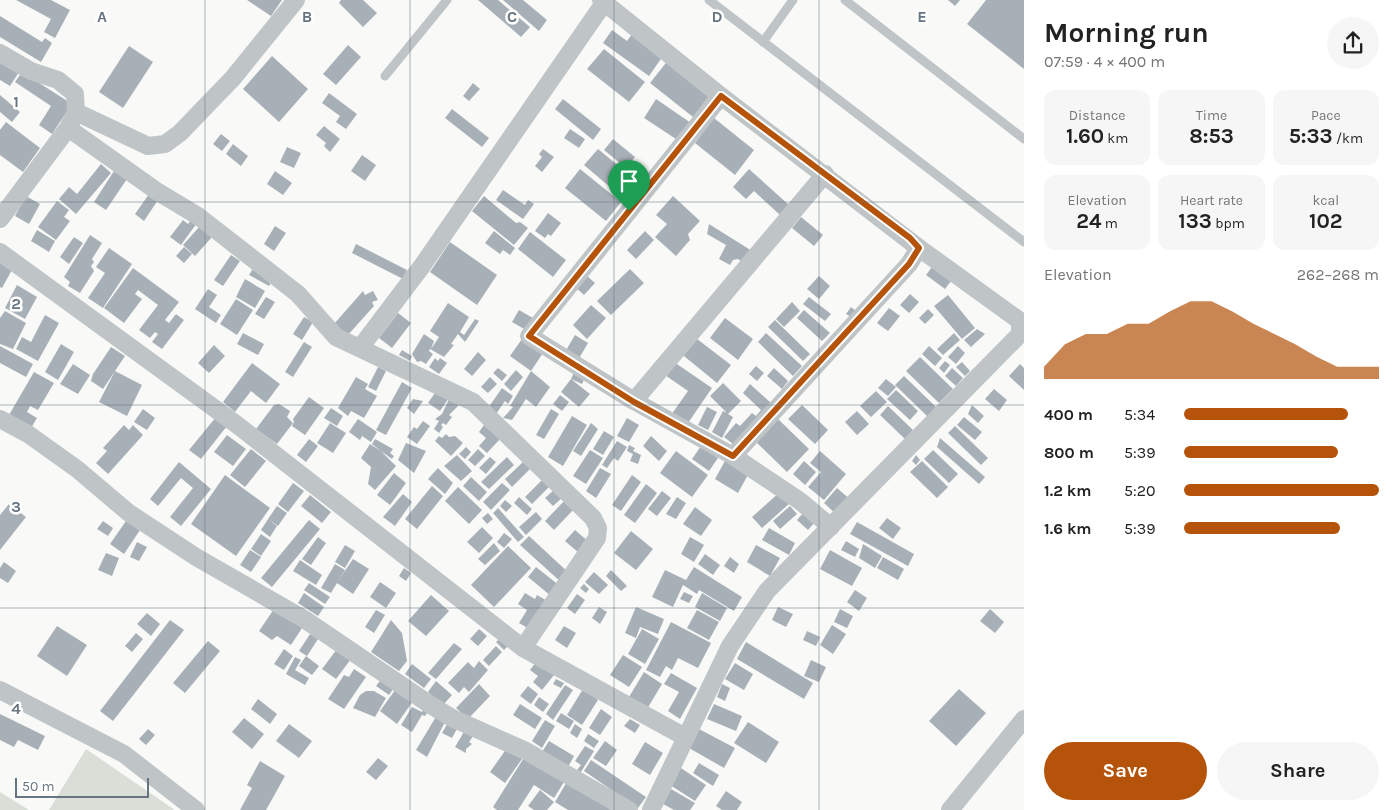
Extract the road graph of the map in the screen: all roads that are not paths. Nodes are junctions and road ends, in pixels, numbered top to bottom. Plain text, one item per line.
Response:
1 (296, 0) edge
2 (447, 0) edge
3 (709, 0) edge
4 (792, 0) edge
5 (845, 0) edge
6 (603, 1) edge
7 (763, 42) junction
8 (0, 54) edge
9 (385, 76) dead end
10 (721, 96) junction
11 (76, 112) junction
12 (68, 128) junction
13 (1024, 139) edge
14 (825, 174) junction
15 (0, 219) edge
16 (1024, 242) edge
17 (919, 248) junction
18 (0, 252) edge
19 (360, 348) junction
20 (634, 402) junction
21 (0, 419) edge
22 (733, 456) junction
23 (832, 527) junction
24 (523, 648) junction
25 (0, 690) edge
26 (1024, 718) edge
27 (685, 737) junction
28 (196, 810) edge
29 (629, 810) edge
30 (651, 810) edge
31 (950, 810) edge

1 - 11 street
2 - 9 lane
3 - 7 lane
4 - 7 lane
5 - 13 lane
6 - 10 street
6 - 19 street
7 - 16 lane
8 - 11 street
10 - 14 street
10 - 20 street
11 - 12 street
12 - 15 street
12 - 19 street
14 - 17 street
14 - 20 street
17 - 22 street
17 - 23 street
18 - 24 street
19 - 24 street
20 - 22 street
21 - 29 street
22 - 23 street
23 - 27 street
24 - 27 street
25 - 28 street
26 - 31 street
27 - 30 street

